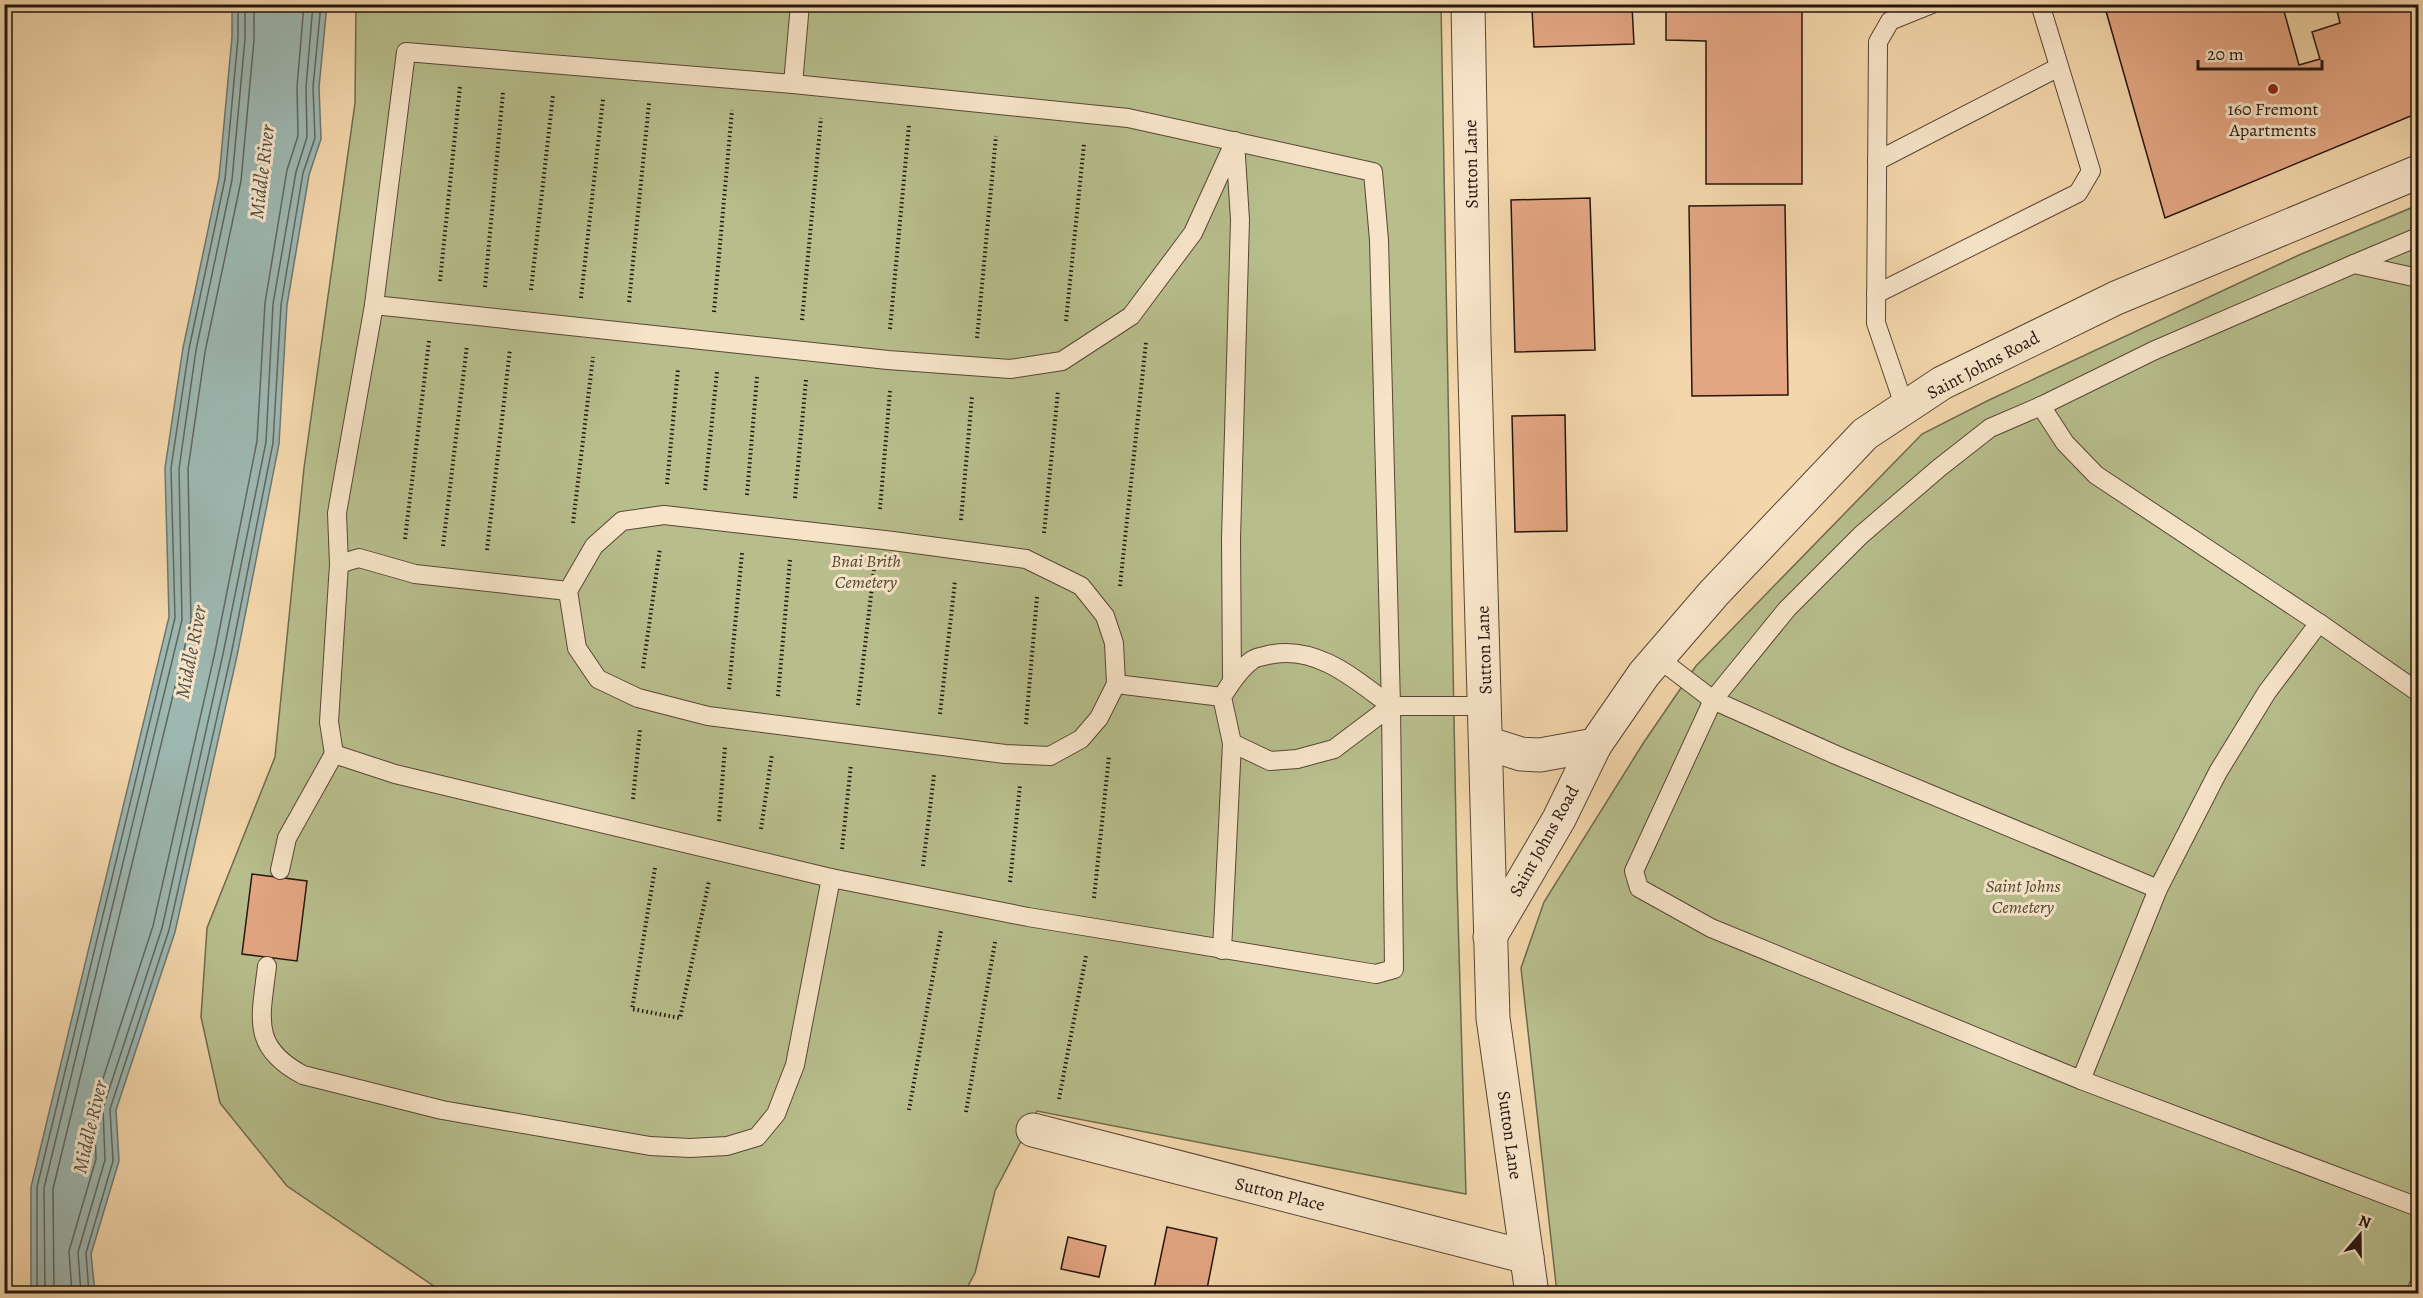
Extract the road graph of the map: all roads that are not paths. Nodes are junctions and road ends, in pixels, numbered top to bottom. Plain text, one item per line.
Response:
1 (800, 4) edge
2 (1468, 4) edge
3 (1932, 4) edge
4 (2040, 4) edge
5 (2059, 67) junction
6 (793, 84) junction
7 (1234, 141) junction
8 (1877, 161) junction
9 (2418, 172) edge
10 (2418, 237) edge
11 (2354, 264) junction
12 (2418, 278) edge
13 (1876, 294) junction
14 (374, 305) junction
15 (2041, 406) junction
16 (1905, 408) junction
17 (339, 564) junction
18 (568, 591) junction
19 (2319, 623) junction
20 (1658, 658) junction
21 (1116, 684) junction
22 (1227, 689) junction
23 (2418, 692) edge
24 (1713, 700) junction
25 (1391, 706) junction
26 (1485, 706) junction
27 (1232, 743) junction
28 (1486, 743) junction
29 (1595, 745) junction
30 (334, 754) junction
31 (280, 870) dead end
32 (831, 878) junction
33 (2158, 889) junction
34 (1490, 937) junction
35 (1222, 950) junction
36 (267, 966) dead end
37 (2081, 1080) junction
38 (1033, 1130) dead end
39 (2418, 1207) edge
40 (1527, 1257) junction
41 (2418, 1287) edge
42 (1532, 1293) edge
43 (2415, 1293) edge

1 - 6 lane
2 - 26 street, Sutton Lane
3 - 8 lane
4 - 5 lane
5 - 8 lane
5 - 13 lane
6 - 7 lane
6 - 14 lane
7 - 14 lane
7 - 22 lane
7 - 25 lane
8 - 13 lane
9 - 16 street, Saint Johns Road
10 - 11 lane
11 - 12 lane
11 - 15 lane
13 - 16 lane
14 - 17 lane
15 - 19 lane
15 - 24 lane
16 - 20 street, Saint Johns Road
17 - 18 lane
17 - 30 lane
18 - 21 lane
18 - 21 lane
19 - 23 lane
19 - 33 lane
20 - 24 lane
20 - 29 street, Saint Johns Road
21 - 22 lane
22 - 25 lane
22 - 27 lane
24 - 33 lane
24 - 37 lane
25 - 26 lane
25 - 27 lane
25 - 35 lane
26 - 28 street, Sutton Lane
27 - 35 lane
28 - 29 street
28 - 34 street, Sutton Lane
29 - 34 street, Saint Johns Road
30 - 31 lane
30 - 32 lane
32 - 35 lane
32 - 36 lane
33 - 37 lane
34 - 40 street, Sutton Lane
37 - 39 lane
38 - 40 street, Sutton Place
40 - 42 street, Sutton Lane
41 - 43 lane

